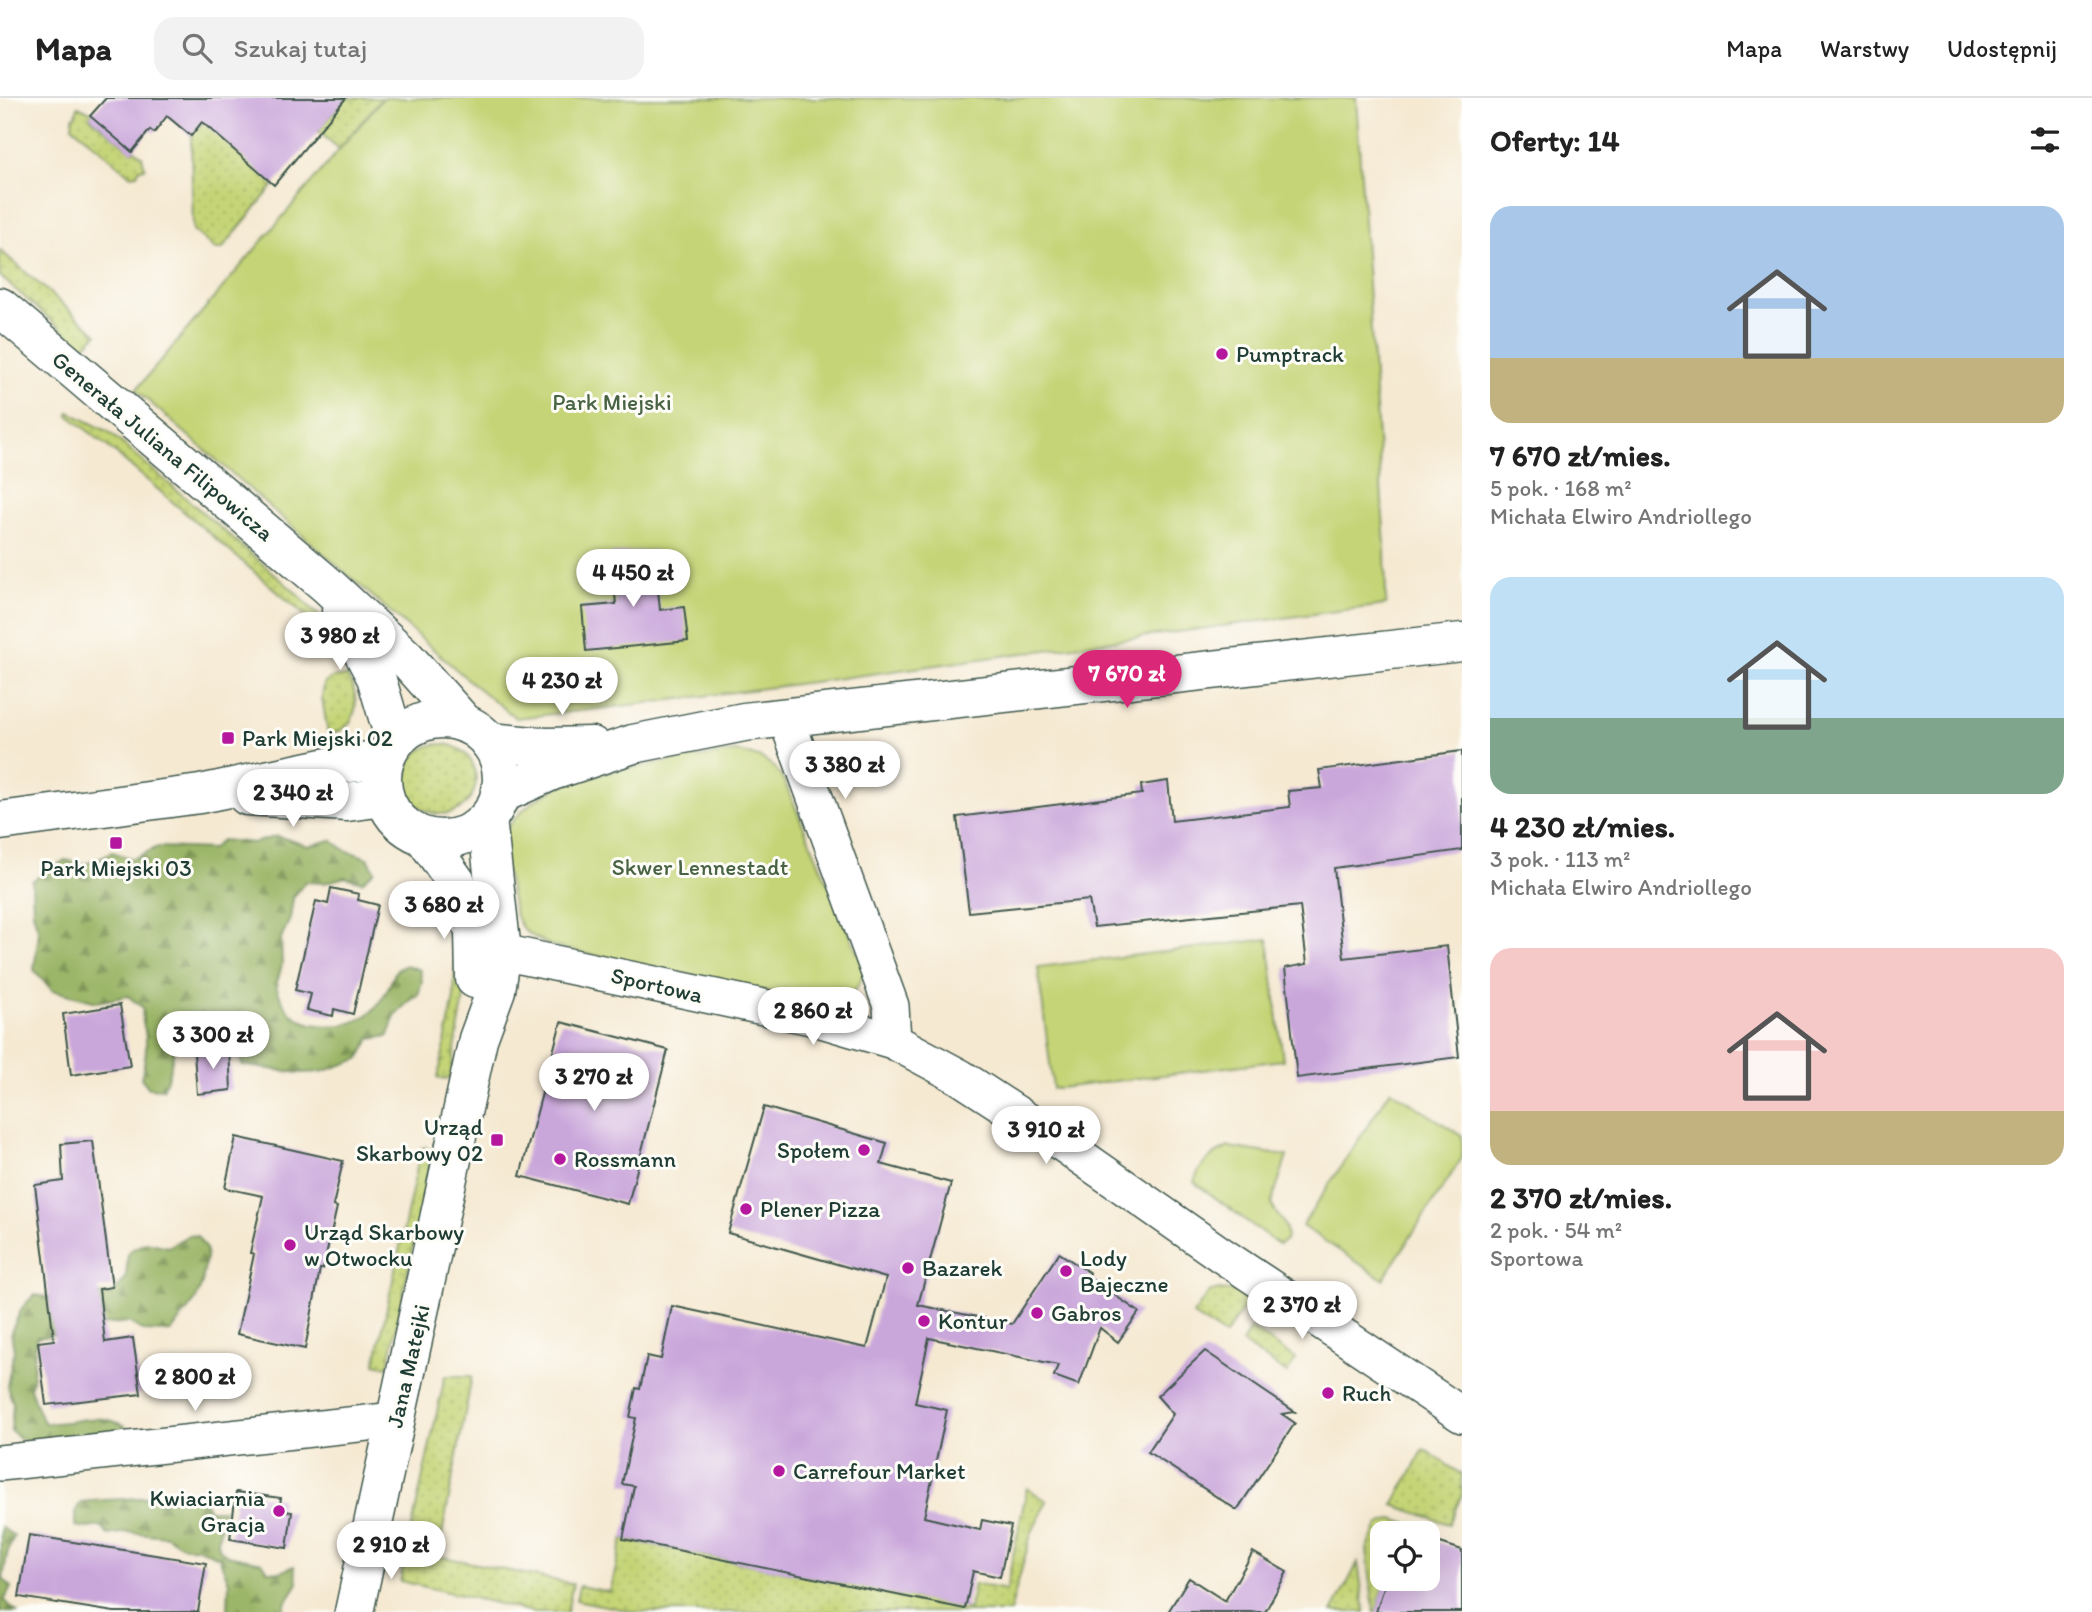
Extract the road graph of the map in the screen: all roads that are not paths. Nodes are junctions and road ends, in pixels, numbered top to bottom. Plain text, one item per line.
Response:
1 (0, 307) edge
2 (327, 585) junction
3 (1462, 642) edge
4 (786, 718) junction
5 (477, 732) junction
6 (633, 744) junction
7 (390, 750) junction
8 (200, 794) junction
9 (384, 797) junction
10 (494, 806) junction
11 (0, 821) edge
12 (424, 837) junction
13 (502, 951) junction
14 (478, 1039) junction
15 (893, 1041) junction
16 (1462, 1415) edge
17 (396, 1420) junction
18 (0, 1463) edge
19 (354, 1612) edge

1 - 2 main road, Generała Juliana Filipowicza
2 - 5 main road, Generała Juliana Filipowicza
2 - 7 main road
3 - 4 main road
4 - 6 main road
4 - 15 street
5 - 6 main road
5 - 7 main road
5 - 10 main road
6 - 10 main road
7 - 8 main road
7 - 9 main road
8 - 9 main road
8 - 11 main road
9 - 12 main road
10 - 12 main road
10 - 13 main road, Jana Matejki
12 - 14 main road, Jana Matejki
13 - 14 main road, Jana Matejki
13 - 15 street, Sportowa
14 - 17 main road, Jana Matejki
15 - 16 street, Sportowa
17 - 18 street
17 - 19 main road, Jana Matejki

